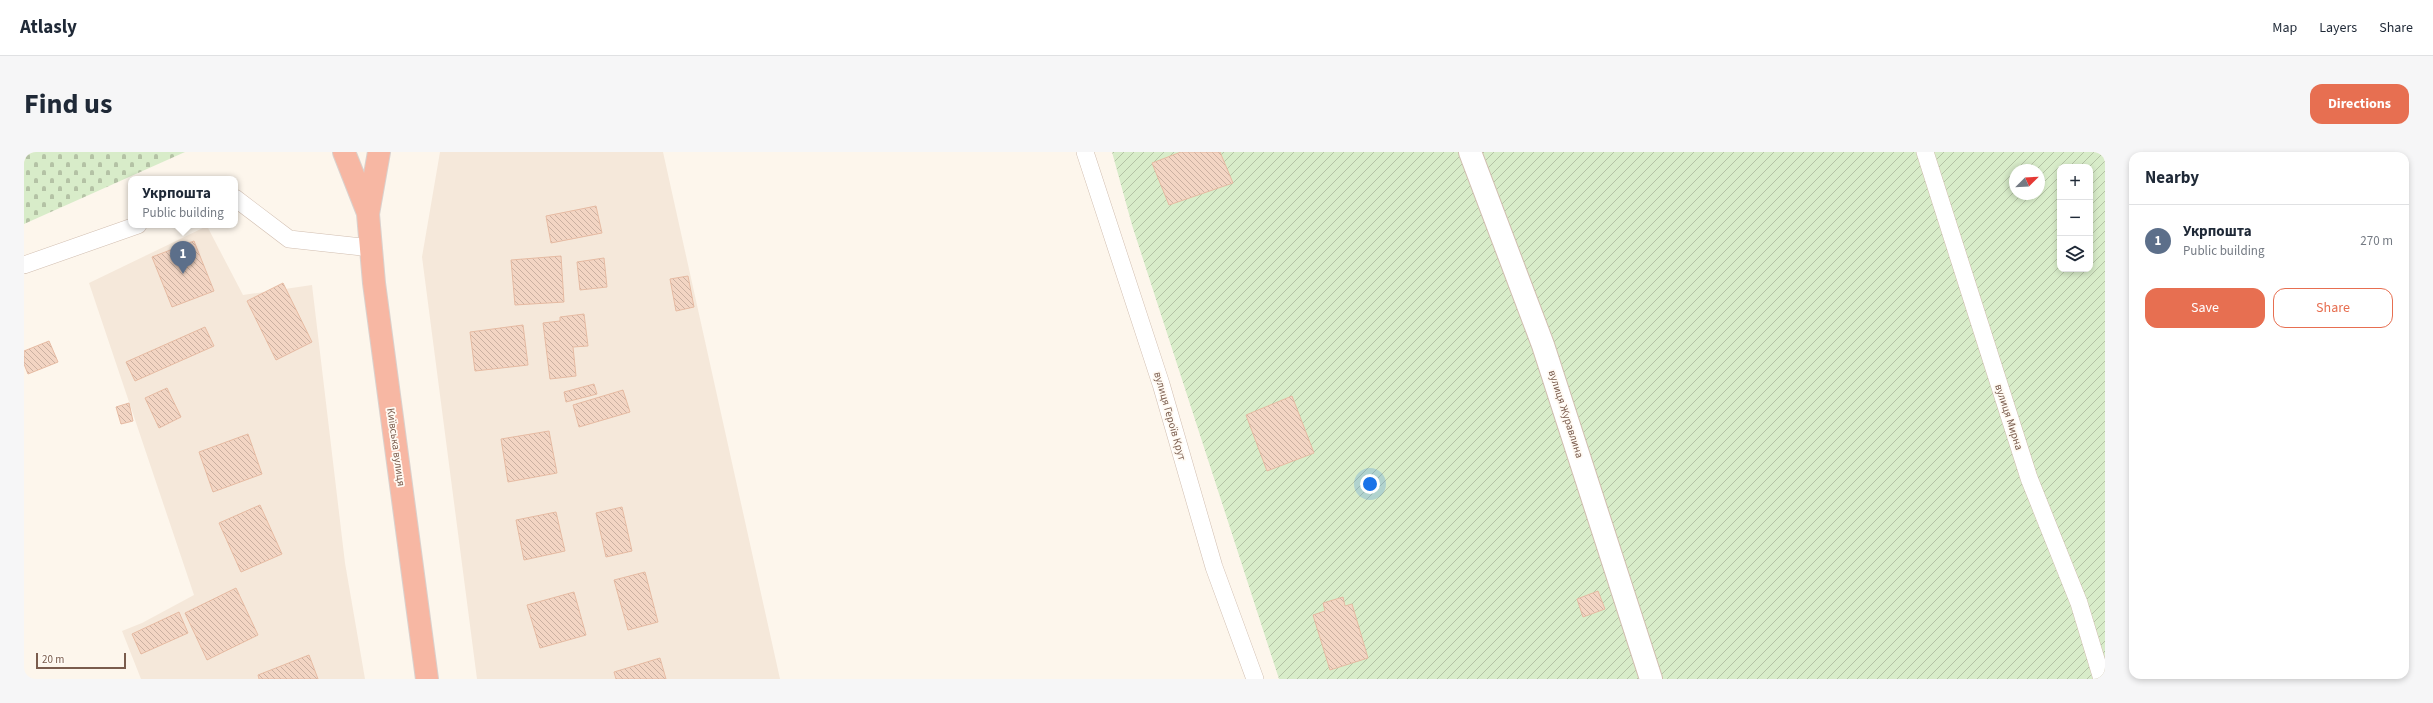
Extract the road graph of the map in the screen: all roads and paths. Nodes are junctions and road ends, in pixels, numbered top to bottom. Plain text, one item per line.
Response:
1 (344, 152) edge
2 (379, 152) edge
3 (1086, 152) edge
4 (1470, 152) edge
5 (1925, 152) edge
6 (238, 200) edge
7 (368, 214) junction
8 (129, 228) edge
9 (371, 248) junction
10 (24, 265) edge
11 (428, 679) edge
12 (1255, 679) edge
13 (1650, 679) edge
14 (2102, 679) edge

1 - 7 highway, Київська вулиця
2 - 7 highway, Київська вулиця
3 - 12 lane, вулиця Героїв Крут
4 - 13 street, вулиця Журавлина
5 - 14 lane, вулиця Мирна
6 - 9 lane
7 - 9 highway, Київська вулиця
8 - 10 lane
9 - 11 highway, Київська вулиця

